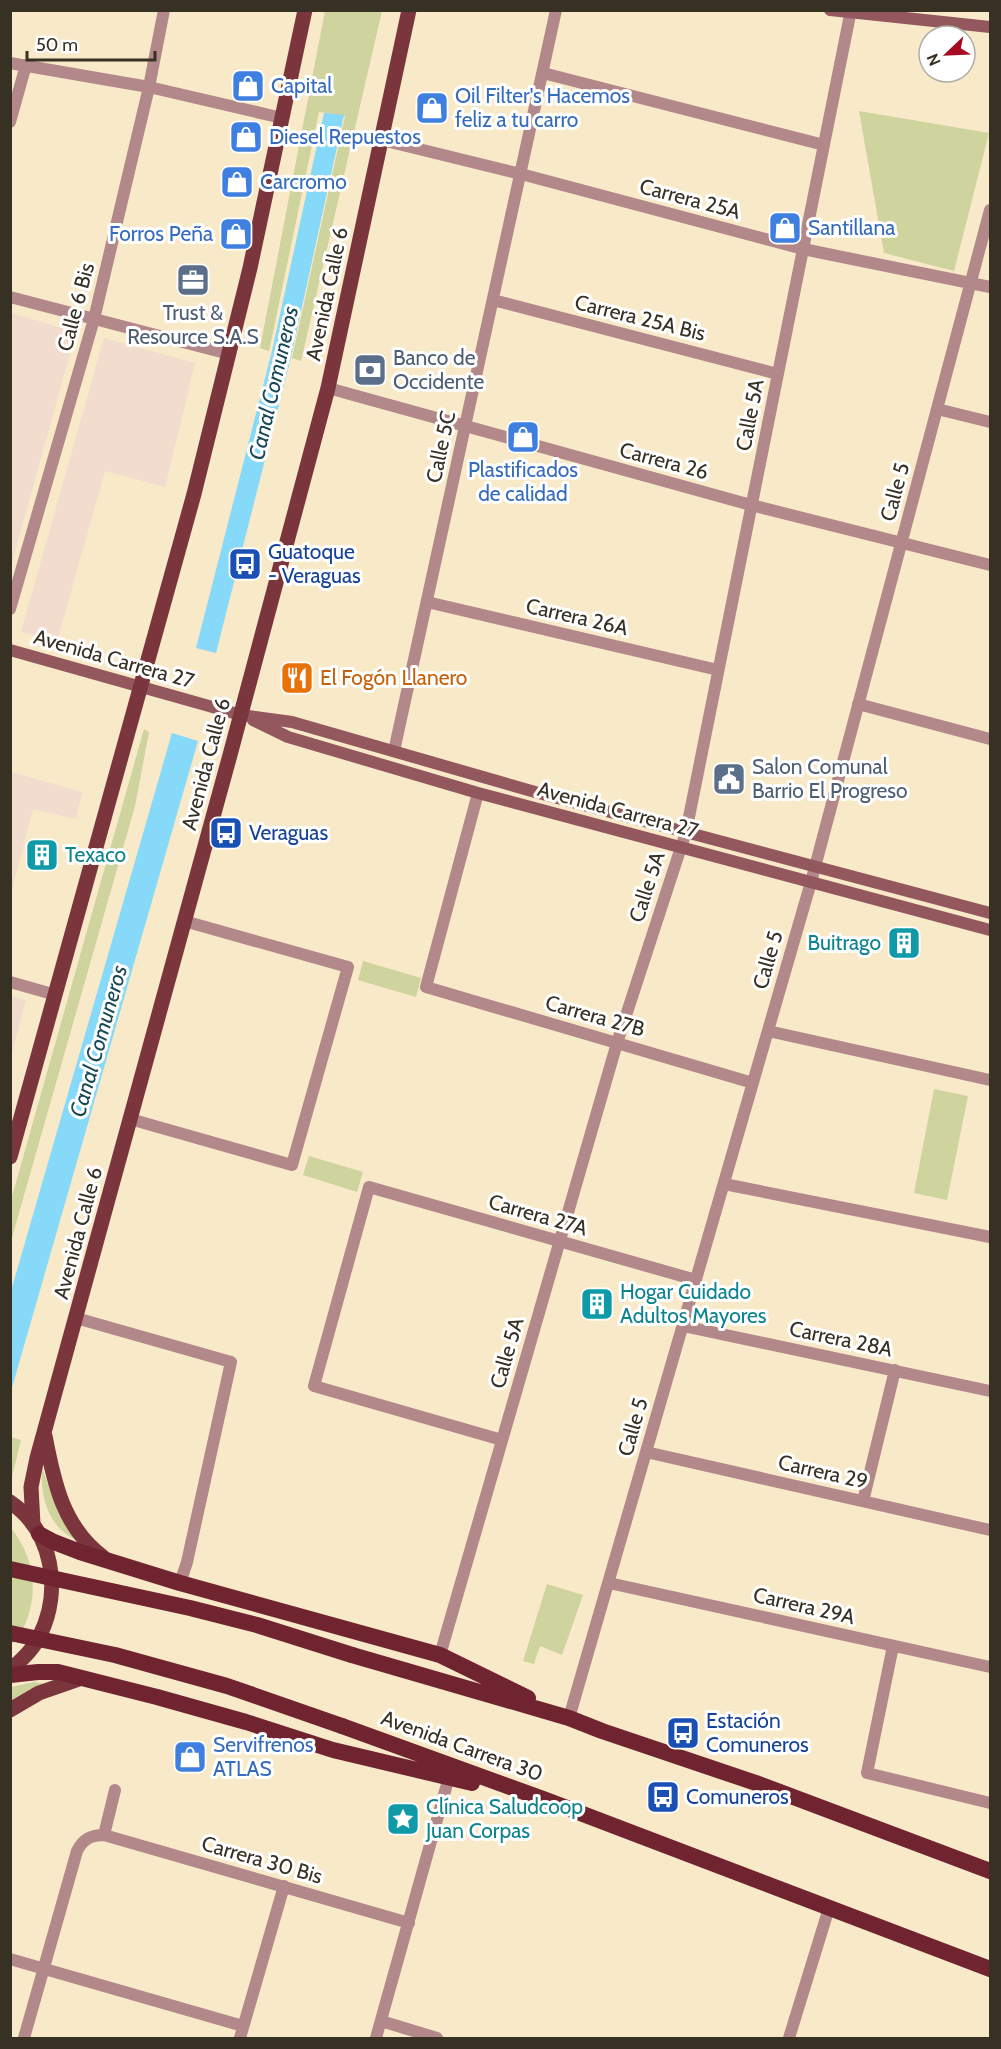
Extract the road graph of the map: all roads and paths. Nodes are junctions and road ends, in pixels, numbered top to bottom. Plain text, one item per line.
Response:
1 (164, 10) edge
2 (305, 10) edge
3 (409, 10) edge
4 (556, 10) edge
5 (830, 10) edge
6 (851, 12) edge
7 (990, 27) edge
8 (10, 63) edge
9 (26, 65) junction
10 (543, 74) junction
11 (149, 87) junction
12 (282, 118) junction
13 (10, 122) edge
14 (382, 140) junction
15 (824, 145) junction
16 (521, 174) junction
17 (990, 210) edge
18 (803, 249) junction
19 (971, 283) junction
20 (990, 287) edge
21 (10, 297) edge
22 (493, 300) junction
23 (94, 319) junction
24 (229, 354) junction
25 (778, 374) junction
26 (328, 388) junction
27 (937, 409) junction
28 (990, 422) edge
29 (466, 426) junction
30 (751, 505) junction
31 (902, 543) junction
32 (990, 565) edge
33 (427, 602) junction
34 (10, 609) edge
35 (10, 650) edge
36 (718, 670) junction
37 (142, 687) junction
38 (858, 704) junction
39 (241, 715) junction
40 (990, 739) edge
41 (394, 751) junction
42 (478, 793) junction
43 (686, 832) junction
44 (681, 847) junction
45 (815, 867) junction
46 (811, 882) junction
47 (990, 914) edge
48 (184, 921) junction
49 (990, 930) edge
50 (10, 982) edge
51 (56, 995) junction
52 (768, 1031) junction
53 (617, 1043) junction
54 (990, 1080) edge
55 (753, 1083) junction
56 (130, 1119) junction
57 (10, 1157) edge
58 (724, 1184) junction
59 (990, 1237) edge
60 (560, 1241) junction
61 (696, 1280) junction
62 (76, 1318) junction
63 (683, 1326) junction
64 (895, 1371) junction
65 (990, 1391) edge
66 (44, 1433) junction
67 (502, 1440) junction
68 (646, 1452) junction
69 (863, 1501) junction
70 (10, 1502) edge
71 (36, 1529) junction
72 (990, 1530) edge
73 (107, 1560) junction
74 (10, 1569) edge
75 (609, 1583) junction
76 (180, 1584) junction
77 (10, 1633) edge
78 (893, 1646) junction
79 (440, 1655) junction
80 (990, 1667) edge
81 (10, 1670) edge
82 (10, 1675) edge
83 (82, 1678) junction
84 (10, 1710) edge
85 (570, 1718) junction
86 (449, 1777) junction
87 (114, 1790) dead end
88 (546, 1800) junction
89 (990, 1803) edge
90 (104, 1834) junction
91 (990, 1871) edge
92 (284, 1886) junction
93 (829, 1908) junction
94 (409, 1923) junction
95 (10, 1959) edge
96 (44, 1969) junction
97 (990, 1969) edge
98 (381, 2022) junction
99 (241, 2032) edge
100 (24, 2038) edge
101 (376, 2038) edge
102 (437, 2038) edge
103 (789, 2038) edge

1 - 11 street, Calle 6 Bis
2 - 12 main road
3 - 14 main road, Avenida Calle 6
4 - 10 street, Calle 5C
5 - 6 main road
6 - 7 main road
6 - 15 street, Calle 5A
8 - 9 street
9 - 11 street
9 - 13 street
10 - 15 street
10 - 16 street, Calle 5C
11 - 12 street
11 - 23 street, Calle 6 Bis
12 - 24 main road
14 - 16 street, Carrera 25A
14 - 26 main road, Avenida Calle 6
15 - 18 street, Calle 5A
16 - 18 street, Carrera 25A
16 - 22 street, Calle 5C
17 - 19 street, Calle 5
18 - 19 street, Carrera 25A
18 - 25 street, Calle 5A
19 - 20 street, Carrera 25A
19 - 27 street, Calle 5
21 - 23 street
22 - 25 street, Carrera 25A Bis
22 - 29 street, Calle 5C
23 - 24 street
23 - 34 street, Calle 6 Bis
24 - 37 main road
25 - 30 street, Calle 5A
26 - 29 street, Carrera 26
26 - 39 main road, Avenida Calle 6
27 - 28 street
27 - 31 street, Calle 5
29 - 30 street, Carrera 26
29 - 33 street, Calle 5C
30 - 31 street, Carrera 26
30 - 36 street, Calle 5A
31 - 32 street, Carrera 26
31 - 38 street, Calle 5
33 - 36 street, Carrera 26A
33 - 41 street, Calle 5C
35 - 37 main road, Avenida Carrera 27
36 - 43 street, Calle 5A
37 - 39 main road, Avenida Carrera 27
37 - 51 main road
38 - 40 street
38 - 45 street, Calle 5
39 - 41 main road, Avenida Carrera 27
39 - 42 main road, Avenida Carrera 27
39 - 48 main road, Avenida Calle 6
41 - 43 main road, Avenida Carrera 27
42 - 44 main road, Avenida Carrera 27
42 - 53 street, Carrera 27B
43 - 44 street, Calle 5A
43 - 45 main road, Avenida Carrera 27
44 - 46 main road, Avenida Carrera 27
44 - 53 street, Calle 5A
45 - 46 street, Calle 5
45 - 47 main road, Avenida Carrera 27
46 - 49 main road, Avenida Carrera 27
46 - 52 street, Calle 5
48 - 56 main road, Avenida Calle 6
48 - 56 street
50 - 51 street
51 - 57 main road
52 - 54 street
52 - 55 street, Calle 5
53 - 55 street, Carrera 27B
53 - 60 street, Calle 5A
55 - 58 street, Calle 5
56 - 62 main road, Avenida Calle 6
58 - 59 street
58 - 61 street, Calle 5
60 - 61 street, Carrera 27A
60 - 67 street, Calle 5A
60 - 67 street, Carrera 27A
61 - 63 street, Calle 5
62 - 66 main road, Avenida Calle 6
62 - 76 street
63 - 64 street, Carrera 28A
63 - 68 street, Calle 5
64 - 65 street, Carrera 28A
64 - 69 street
66 - 71 main road, Avenida Calle 6
66 - 73 main road
67 - 79 street, Calle 5A
68 - 69 street, Carrera 29
68 - 75 street, Calle 5
69 - 72 street, Carrera 29
70 - 71 main road
71 - 73 highway
71 - 81 main road
73 - 76 highway
74 - 85 highway, bridge
75 - 78 street, Carrera 29A
75 - 85 street, Calle 5
76 - 79 highway
77 - 88 highway, Avenida Carrera 30, bridge
78 - 80 street, Carrera 29A
78 - 89 street
79 - 85 highway
82 - 83 highway
83 - 84 main road
83 - 86 highway
85 - 91 highway
86 - 88 highway
86 - 94 street
87 - 90 street
88 - 93 highway, Avenida Carrera 30
90 - 92 street, Carrera 30 Bis
90 - 96 street
92 - 94 street, Carrera 30 Bis
92 - 99 street
93 - 97 highway, Avenida Carrera 30
93 - 103 street
94 - 98 street
95 - 96 street
96 - 99 street
96 - 100 street
98 - 101 street
98 - 102 street

